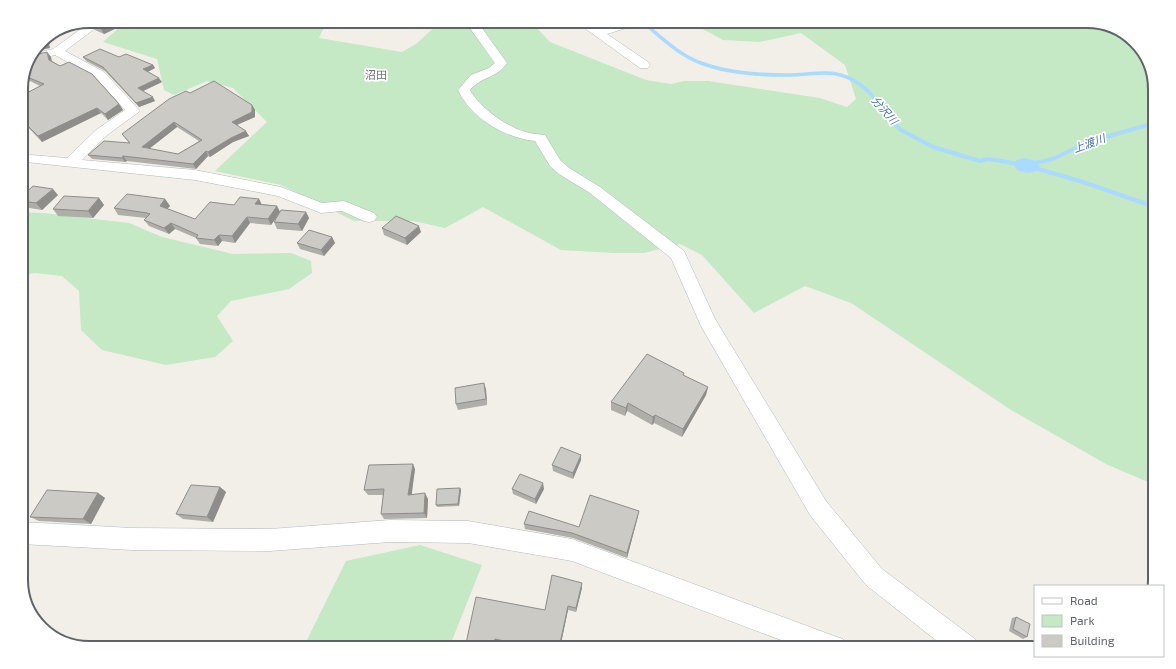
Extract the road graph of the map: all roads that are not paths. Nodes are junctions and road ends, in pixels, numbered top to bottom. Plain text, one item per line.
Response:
1 (89, 28) edge
2 (476, 28) edge
3 (591, 28) edge
4 (615, 28) edge
5 (598, 33) junction
6 (57, 51) junction
7 (38, 56) edge
8 (644, 65) dead end
9 (31, 159) dead end
10 (70, 162) junction
11 (369, 217) dead end
12 (28, 533) edge
13 (816, 641) edge
14 (957, 641) edge

1 - 6 street
2 - 14 street
3 - 5 street
4 - 5 street
5 - 8 street
6 - 7 street
6 - 10 street
9 - 10 street
10 - 11 street
12 - 13 street

